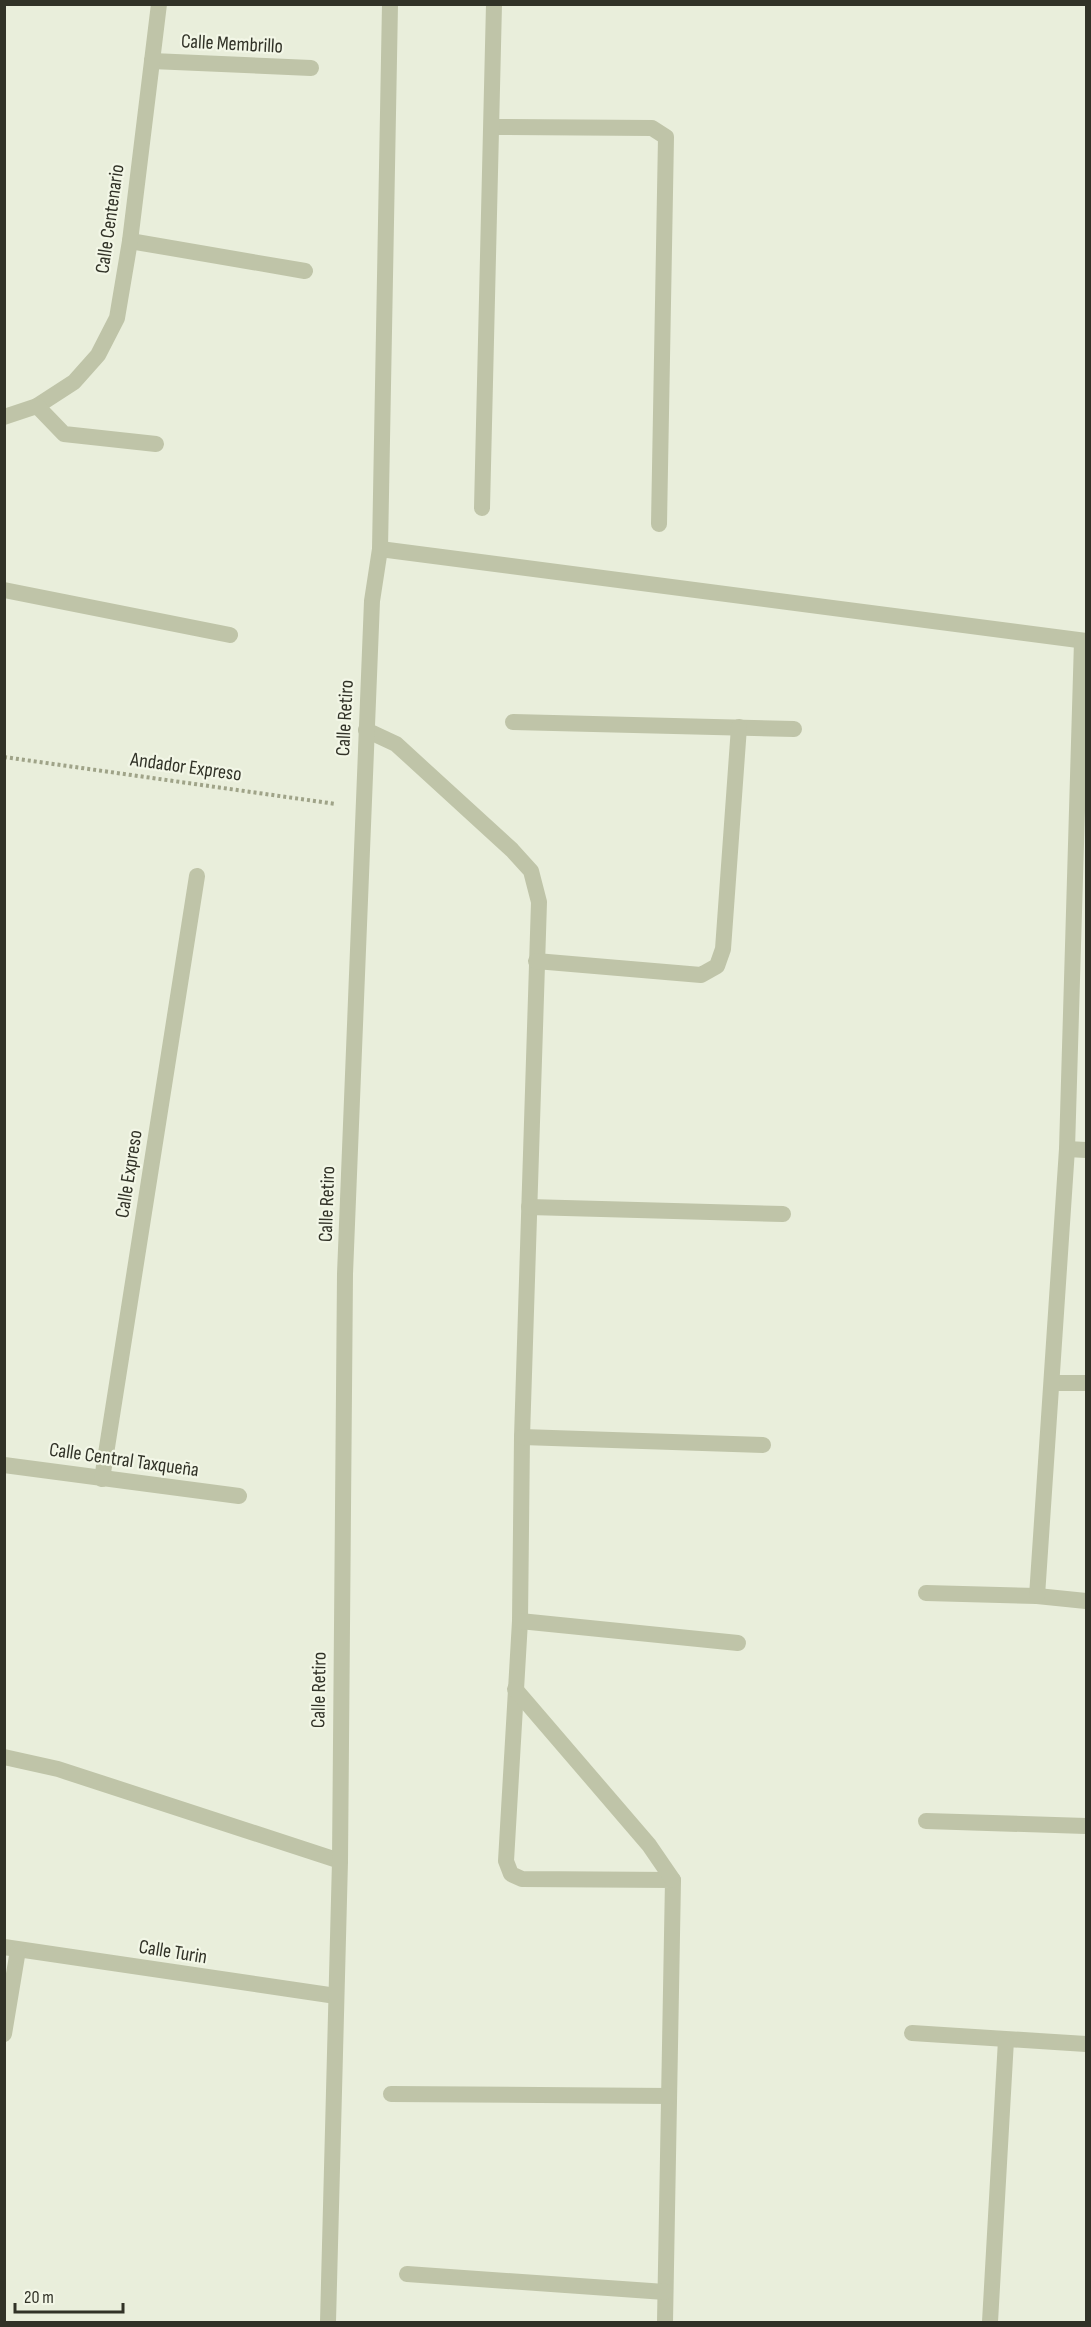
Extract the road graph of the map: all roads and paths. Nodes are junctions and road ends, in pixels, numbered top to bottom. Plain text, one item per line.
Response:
1 (159, 4) edge
2 (390, 4) edge
3 (494, 4) edge
4 (152, 61) junction
5 (311, 68) dead end
6 (493, 127) junction
7 (130, 241) junction
8 (304, 271) dead end
9 (37, 405) junction
10 (4, 417) edge
11 (156, 444) dead end
12 (483, 508) dead end
13 (658, 524) dead end
14 (380, 549) junction
15 (4, 590) edge
16 (230, 635) dead end
17 (1084, 641) edge
18 (513, 722) dead end
19 (739, 727) junction
20 (794, 729) dead end
21 (366, 730) junction
22 (4, 757) edge
23 (362, 807) junction
24 (197, 876) dead end
25 (536, 961) junction
26 (1067, 1149) junction
27 (1086, 1150) edge
28 (529, 1206) junction
29 (783, 1214) dead end
30 (1053, 1383) junction
31 (1086, 1383) edge
32 (522, 1437) junction
33 (763, 1445) dead end
34 (4, 1465) edge
35 (102, 1479) junction
36 (239, 1496) dead end
37 (926, 1593) dead end
38 (1037, 1596) junction
39 (1086, 1601) edge
40 (520, 1621) junction
41 (738, 1643) dead end
42 (514, 1689) junction
43 (4, 1757) edge
44 (926, 1821) dead end
45 (1086, 1826) edge
46 (340, 1861) junction
47 (673, 1880) junction
48 (11, 1949) edge
49 (336, 1996) junction
50 (912, 2033) dead end
51 (4, 2034) edge
52 (1006, 2040) junction
53 (1086, 2044) edge
54 (391, 2094) dead end
55 (669, 2096) junction
56 (407, 2274) dead end
57 (665, 2292) junction
58 (328, 2322) edge
59 (665, 2322) edge
60 (990, 2322) edge

1 - 4 street, Calle Centenario
2 - 14 street, Calle Retiro
3 - 6 street
4 - 5 street, Calle Membrillo
4 - 7 street, Calle Centenario
6 - 12 street
6 - 13 street
7 - 8 street
7 - 9 street, Calle Centenario
9 - 10 street, Calle Centenario
9 - 11 street
14 - 17 street
14 - 21 street, Calle Retiro
15 - 16 street
17 - 26 street
18 - 19 street
19 - 20 street
19 - 25 street
21 - 23 street, Calle Retiro
21 - 25 street
22 - 23 path, Andador Expreso
23 - 46 street, Calle Retiro
24 - 35 street, Calle Expreso
25 - 28 street
26 - 27 street
26 - 30 street
28 - 29 street
28 - 32 street
30 - 31 street
30 - 38 street
32 - 33 street
32 - 40 street
34 - 35 street, Calle Central Taxqueña
35 - 36 street, Calle Central Taxqueña
37 - 38 street
38 - 39 street
40 - 41 street
40 - 42 street
42 - 47 street
42 - 47 street
43 - 46 street
44 - 45 street
46 - 49 street, Calle Retiro
47 - 55 street
48 - 49 street, Calle Turin
48 - 51 street
49 - 58 street, Calle Retiro
50 - 52 street
52 - 53 street
52 - 60 street
54 - 55 street
55 - 57 street
56 - 57 street
57 - 59 street

